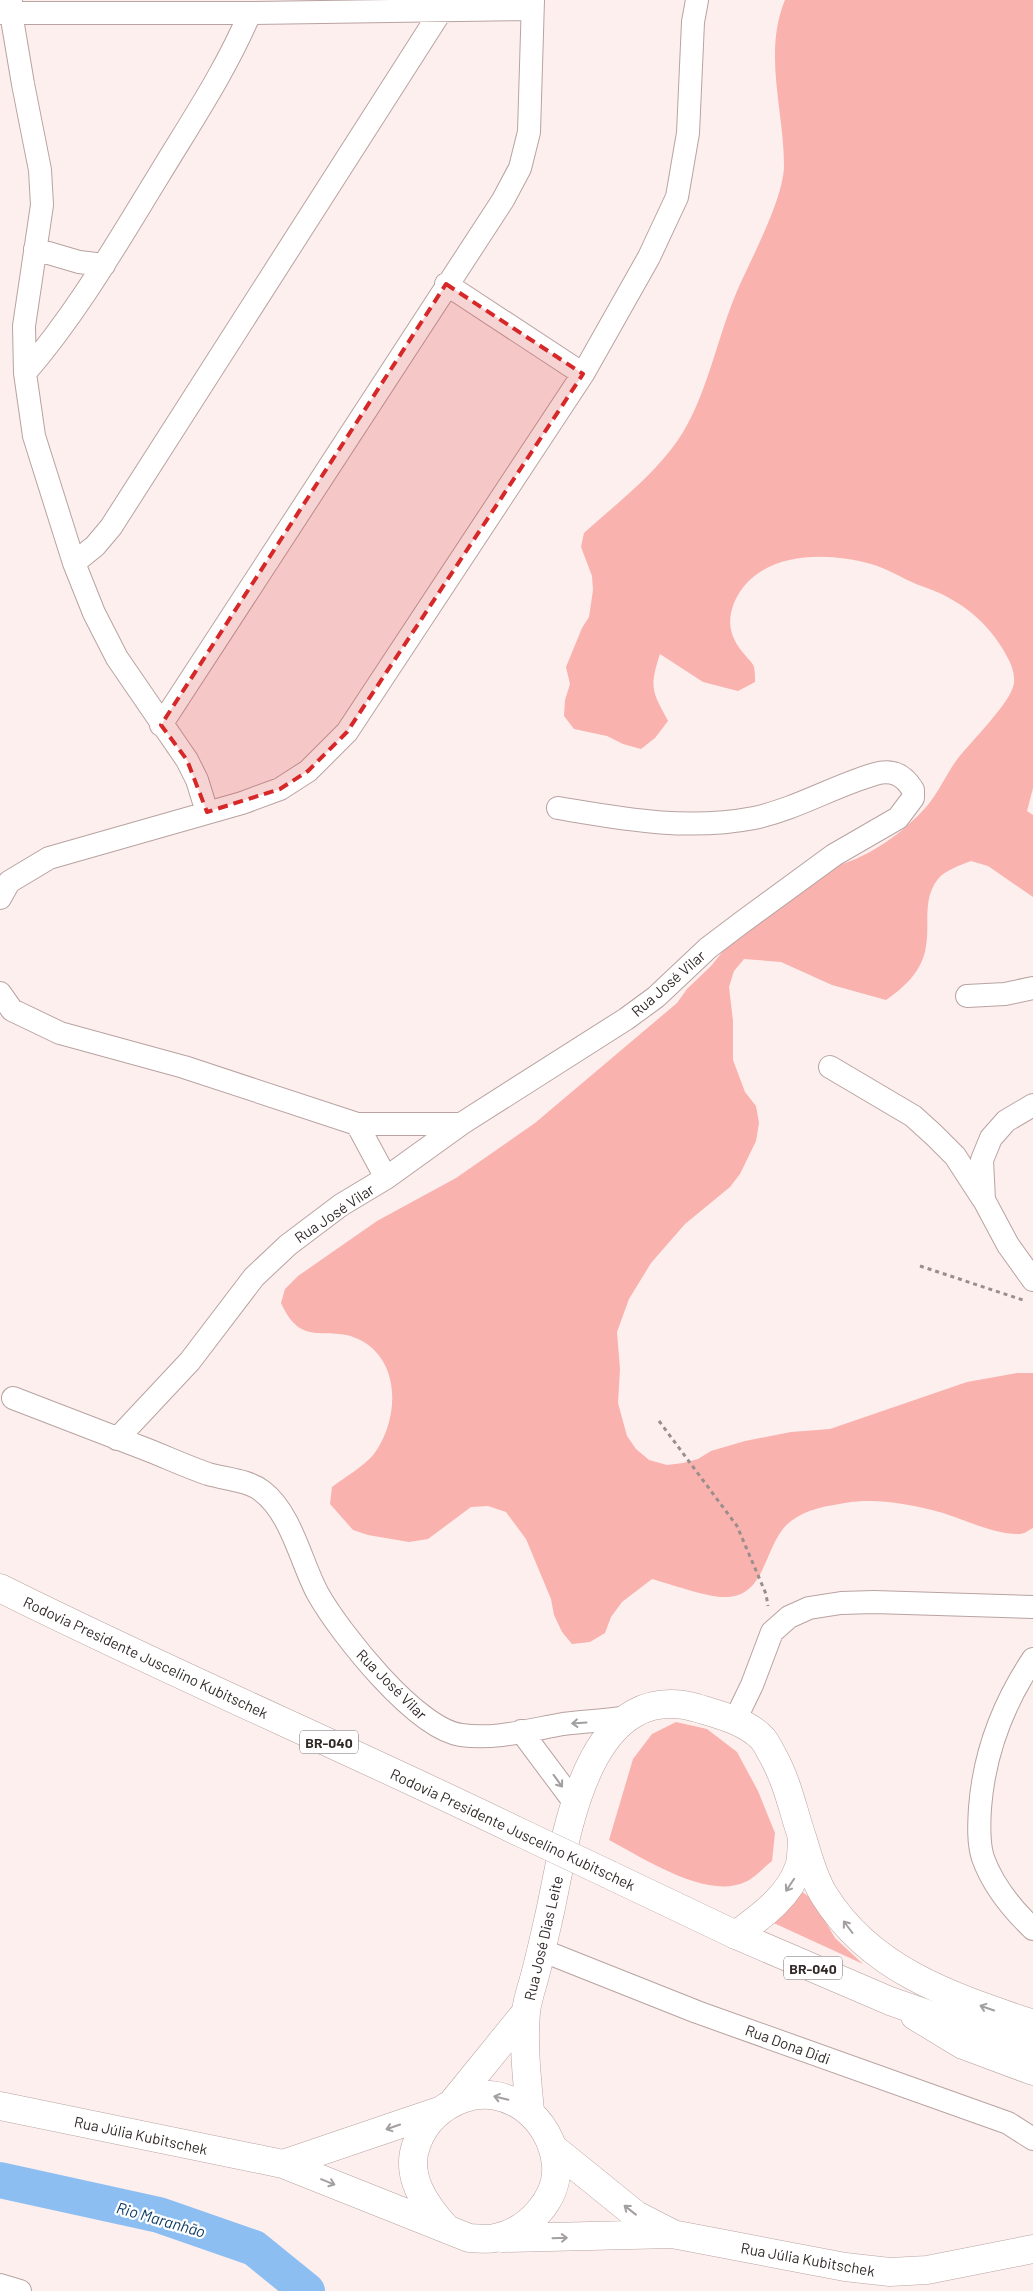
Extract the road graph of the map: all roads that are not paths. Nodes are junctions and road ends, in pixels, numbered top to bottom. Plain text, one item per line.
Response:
1 (697, 0) edge
2 (533, 5) edge
3 (7, 9) edge
4 (441, 11) junction
5 (250, 13) junction
6 (35, 249) junction
7 (104, 265) junction
8 (446, 284) junction
9 (25, 373) junction
10 (583, 374) junction
11 (74, 563) junction
12 (161, 725) junction
13 (558, 808) dead end
14 (208, 812) junction
15 (0, 898) edge
16 (1033, 988) edge
17 (0, 993) edge
18 (967, 996) dead end
19 (830, 1068) dead end
20 (1033, 1105) edge
21 (357, 1124) junction
22 (460, 1124) junction
23 (386, 1178) junction
24 (984, 1200) junction
25 (1033, 1280) edge
26 (13, 1398) dead end
27 (117, 1439) junction
28 (0, 1588) edge
29 (1033, 1607) edge
30 (1033, 1659) edge
31 (627, 1717) junction
32 (735, 1720) junction
33 (521, 1731) junction
34 (574, 1802) junction
35 (802, 1839) junction
36 (1033, 1929) edge
37 (736, 1935) junction
38 (541, 1950) junction
39 (890, 2002) junction
40 (526, 2012) junction
41 (1033, 2024) edge
42 (1033, 2051) edge
43 (1033, 2071) edge
44 (0, 2106) edge
45 (446, 2107) junction
46 (530, 2111) junction
47 (1033, 2139) edge
48 (552, 2147) junction
49 (283, 2164) junction
50 (446, 2228) junction
51 (672, 2234) junction
52 (494, 2238) junction
53 (1033, 2249) edge
54 (0, 2285) edge
55 (20, 2291) edge

1 - 10 street
2 - 4 street
2 - 8 street
3 - 5 street
3 - 6 street
4 - 5 street
4 - 11 street
5 - 7 street
6 - 7 street
6 - 9 street
7 - 9 street
8 - 10 street
8 - 12 street
9 - 11 street
10 - 14 street
11 - 12 street
12 - 14 street
13 - 22 street, Rua José Vilar
14 - 15 street
16 - 18 street
17 - 21 street
19 - 24 street
20 - 24 street
21 - 22 street
21 - 23 street
22 - 23 street, Rua José Vilar
23 - 27 street, Rua José Vilar
24 - 25 street
26 - 27 street, Rua José Vilar
27 - 33 street, Rua José Vilar
28 - 37 main road, Rodovia Presidente Juscelino Kubitschek / BR-040, bridge
29 - 32 street
30 - 36 street
31 - 32 main road, Rua José Dias Leite
31 -> 33 street, Rua José Vilar
31 - 34 main road, Rua José Dias Leite
32 - 35 main road, Rua José Dias Leite
33 -> 34 street
34 - 38 main road, Rua José Dias Leite
35 -> 37 main road, Rua José Dias Leite
41 -> 35 main road, Rua José Dias Leite
37 - 39 main road, Rodovia Presidente Juscelino Kubitschek / BR-040
38 - 40 main road, Rua José Dias Leite
38 - 47 street, Rua Dona Didi
39 - 42 main road, Rodovia Presidente Juscelino Kubitschek / BR-040
39 - 43 main road
40 - 45 main road, Rua José Dias Leite
40 - 46 main road, Rua José Dias Leite
44 - 49 main road, Rua Júlia Kubitschek
46 -> 45 main road
45 -> 49 main road
45 - 50 main road
46 - 48 main road
51 -> 48 main road, Rua Júlia Kubitschek
48 - 52 main road
49 -> 50 main road, Rua Júlia Kubitschek
50 - 52 main road
52 -> 51 main road, Rua Júlia Kubitschek
51 - 53 main road, Rua Júlia Kubitschek
54 - 55 street

